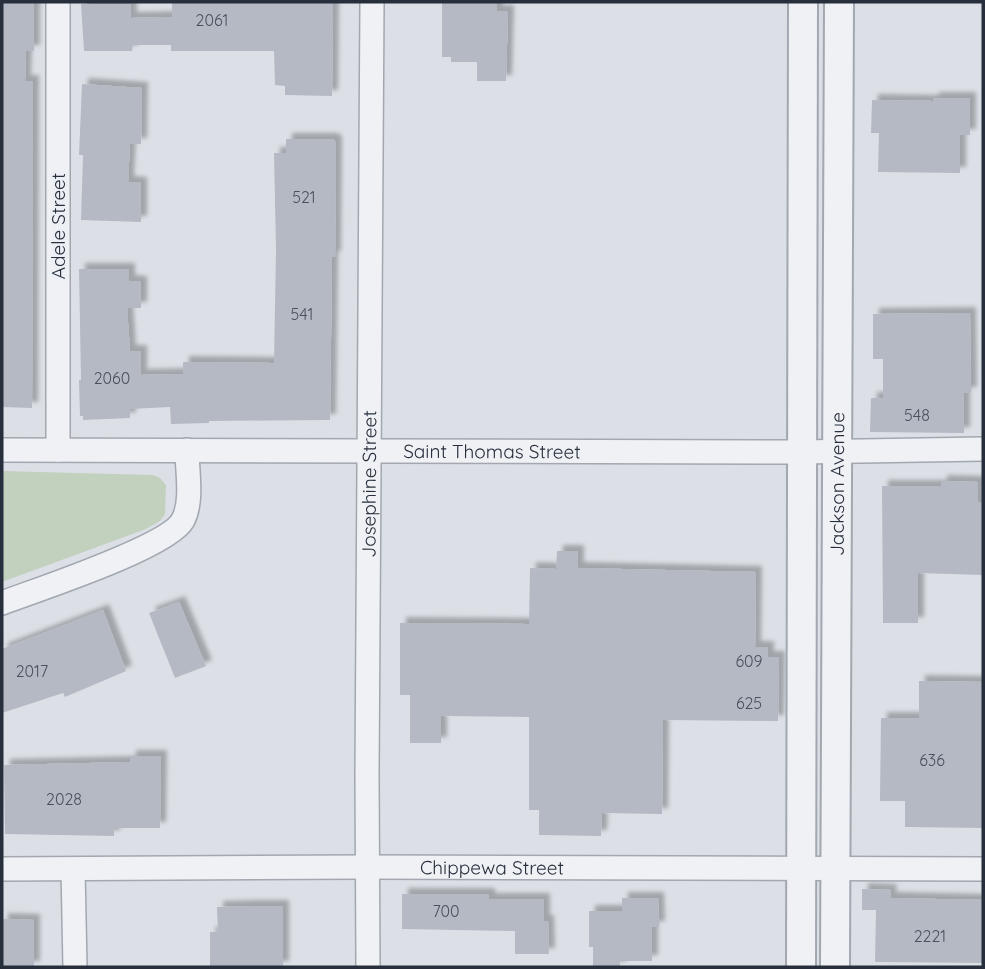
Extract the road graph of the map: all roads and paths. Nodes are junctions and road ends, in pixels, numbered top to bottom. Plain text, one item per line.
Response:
1 (58, 2) edge
2 (373, 2) edge
3 (803, 2) edge
4 (839, 2) edge
5 (983, 449) edge
6 (2, 450) edge
7 (58, 450) junction
8 (187, 450) junction
9 (369, 450) junction
10 (835, 450) junction
11 (801, 452) junction
12 (2, 603) edge
13 (367, 867) junction
14 (2, 869) edge
15 (73, 869) junction
16 (801, 869) junction
17 (835, 869) junction
18 (983, 869) edge
19 (75, 967) edge
20 (368, 967) edge
21 (801, 967) edge
22 (835, 967) edge

1 - 7 street, Adele Street
2 - 9 street, Josephine Street
3 - 11 street, Jackson Avenue
4 - 10 street, Jackson Avenue
5 - 10 street, Saint Thomas Street
6 - 7 street, Saint Thomas Street
7 - 8 street, Saint Thomas Street
8 - 9 street, Saint Thomas Street
8 - 12 street
9 - 11 street, Saint Thomas Street
9 - 13 street, Josephine Street
10 - 11 street, Saint Thomas Street
10 - 17 street, Jackson Avenue
11 - 16 street, Jackson Avenue
13 - 15 street, Chippewa Street
13 - 16 street, Chippewa Street
13 - 20 street, Josephine Street
14 - 15 street, Chippewa Street
15 - 19 street
16 - 17 street, Chippewa Street
16 - 21 street, Jackson Avenue
17 - 18 street, Chippewa Street
17 - 22 street, Jackson Avenue

